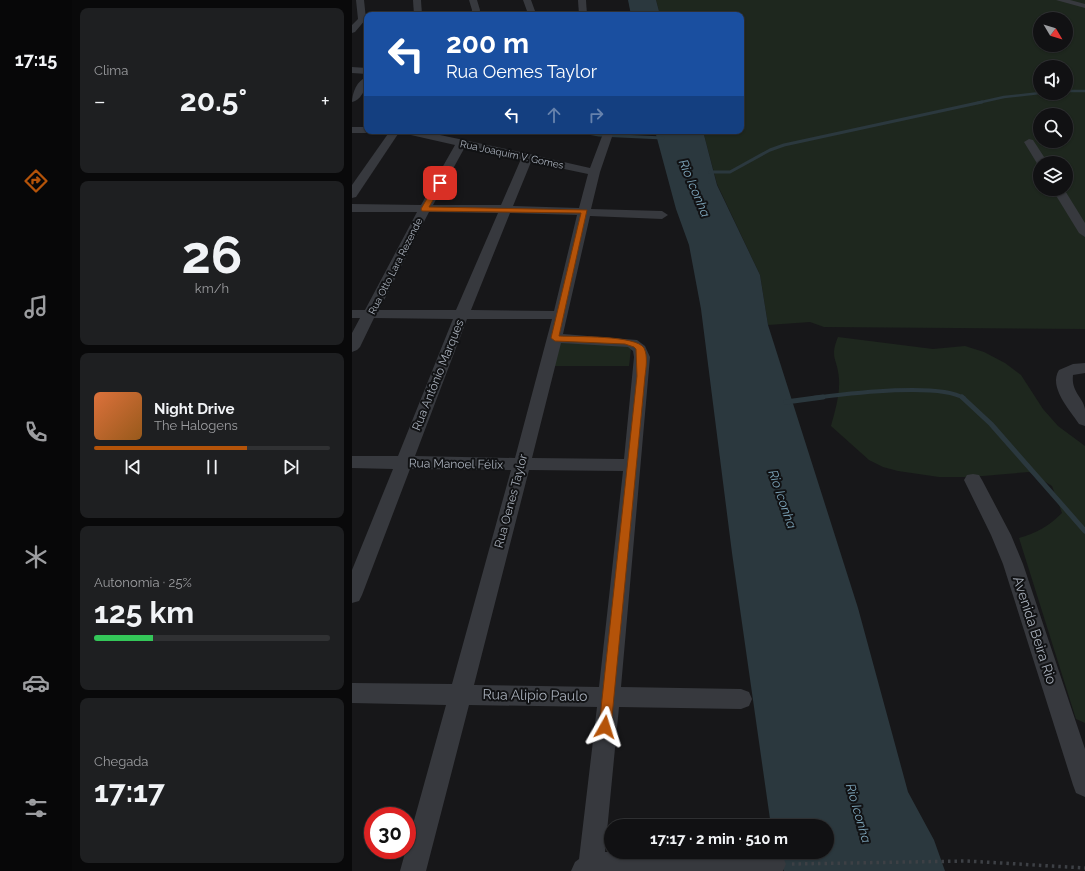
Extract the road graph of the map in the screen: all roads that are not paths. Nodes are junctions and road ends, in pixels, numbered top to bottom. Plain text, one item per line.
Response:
1 (360, 0) edge
2 (417, 0) edge
3 (473, 0) edge
4 (527, 0) edge
5 (582, 0) edge
6 (1060, 0) edge
7 (1085, 6) edge
8 (418, 12) edge
9 (476, 12) edge
10 (531, 12) edge
11 (583, 12) edge
12 (352, 30) edge
13 (352, 70) edge
14 (364, 70) edge
15 (364, 84) edge
16 (352, 98) edge
17 (352, 130) edge
18 (364, 130) edge
19 (392, 134) edge
20 (420, 134) edge
21 (608, 134) edge
22 (1029, 142) dead end
23 (462, 143) junction
24 (528, 156) junction
25 (1038, 156) edge
26 (594, 172) junction
27 (352, 194) edge
28 (1062, 196) edge
29 (352, 208) edge
30 (425, 209) junction
31 (507, 209) junction
32 (585, 211) junction
33 (662, 215) dead end
34 (1085, 233) edge
35 (352, 314) edge
36 (370, 314) junction
37 (462, 314) junction
38 (561, 315) junction
39 (555, 338) junction
40 (352, 347) edge
41 (1085, 368) edge
42 (1085, 420) edge
43 (352, 462) edge
44 (402, 464) junction
45 (520, 465) junction
46 (632, 465) junction
47 (973, 480) dead end
48 (352, 595) edge
49 (352, 693) edge
50 (459, 694) junction
51 (608, 696) junction
52 (741, 699) dead end
53 (1085, 785) edge
54 (772, 864) road end
55 (624, 868) edge
56 (588, 869) edge
57 (413, 871) edge

1 - 12 street
2 - 8 street
3 - 9 street
4 - 10 street
5 - 11 street
6 - 7 street
13 - 14 street
15 - 16 street
17 - 18 street
19 - 27 street
20 - 23 street, Rua Joaquim V. Gomes
21 - 26 street, Rua Oenes Taylor
22 - 25 street
23 - 24 street, Rua Joaquim V. Gomes
23 - 30 street, Rua Otto Lara Rezende
24 - 26 street, Rua Joaquim V. Gomes
24 - 31 street, Rua Antônio Marques
26 - 32 street, Rua Oenes Taylor
28 - 34 street
29 - 30 street
30 - 31 street
30 - 36 street, Rua Otto Lara Rezende
31 - 32 street
31 - 37 street, Rua Antônio Marques
32 - 33 street
32 - 38 street, Rua Oenes Taylor
35 - 36 street
36 - 37 street
36 - 40 street, Rua Otto Lara Rezende
37 - 38 street
37 - 44 street, Rua Antônio Marques
38 - 39 street, Rua Oenes Taylor
39 - 45 street, Rua Oenes Taylor
39 - 46 street
41 - 42 street
43 - 44 street, Rua Manoel Félix
44 - 45 street, Rua Manoel Félix
44 - 48 street, Rua Antônio Marques
45 - 46 street, Rua Manoel Félix
45 - 50 street, Rua Oenes Taylor
46 - 51 street
47 - 53 street, Avenida Beira Rio
49 - 50 street, Rua Alipio Paulo
50 - 51 street, Rua Alipio Paulo
50 - 57 street, Rua Oenes Taylor
51 - 52 street, Rua Alipio Paulo
51 - 56 street
54 - 55 street
55 - 56 street

